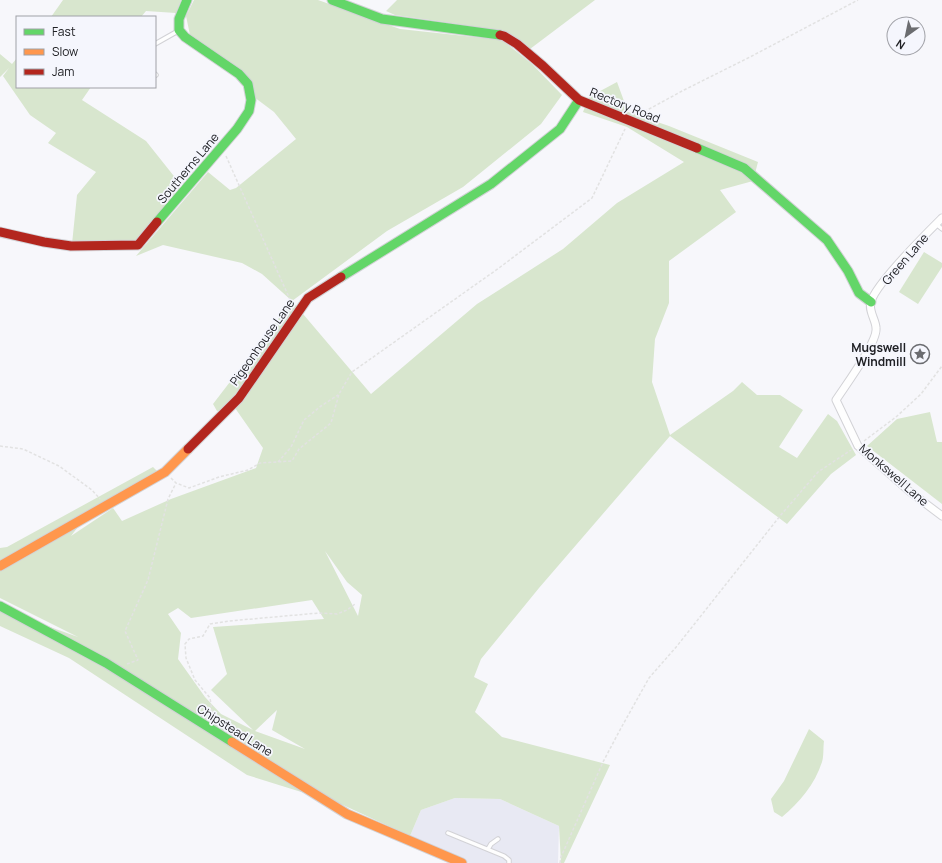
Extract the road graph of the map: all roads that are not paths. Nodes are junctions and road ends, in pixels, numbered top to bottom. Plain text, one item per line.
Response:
1 (188, 0) edge
2 (332, 0) edge
3 (179, 30) junction
4 (156, 43) edge
5 (579, 100) junction
6 (942, 218) edge
7 (936, 224) junction
8 (942, 229) edge
9 (0, 232) edge
10 (871, 302) junction
11 (942, 516) edge
12 (0, 566) edge
13 (0, 606) edge
14 (448, 833) dead end
15 (498, 839) dead end
16 (488, 849) junction
17 (462, 863) edge
18 (509, 863) edge

1 - 3 street
2 - 5 street, Rectory Road
3 - 4 lane
3 - 9 street, Southerns Lane
5 - 10 street, Rectory Road
5 - 12 street, Pigeonhouse Lane
6 - 7 street, Green Lane
7 - 8 lane
7 - 10 street, Green Lane
10 - 11 street, Monkswell Lane
13 - 17 street, Chipstead Lane
14 - 16 lane
15 - 16 lane
16 - 18 lane

